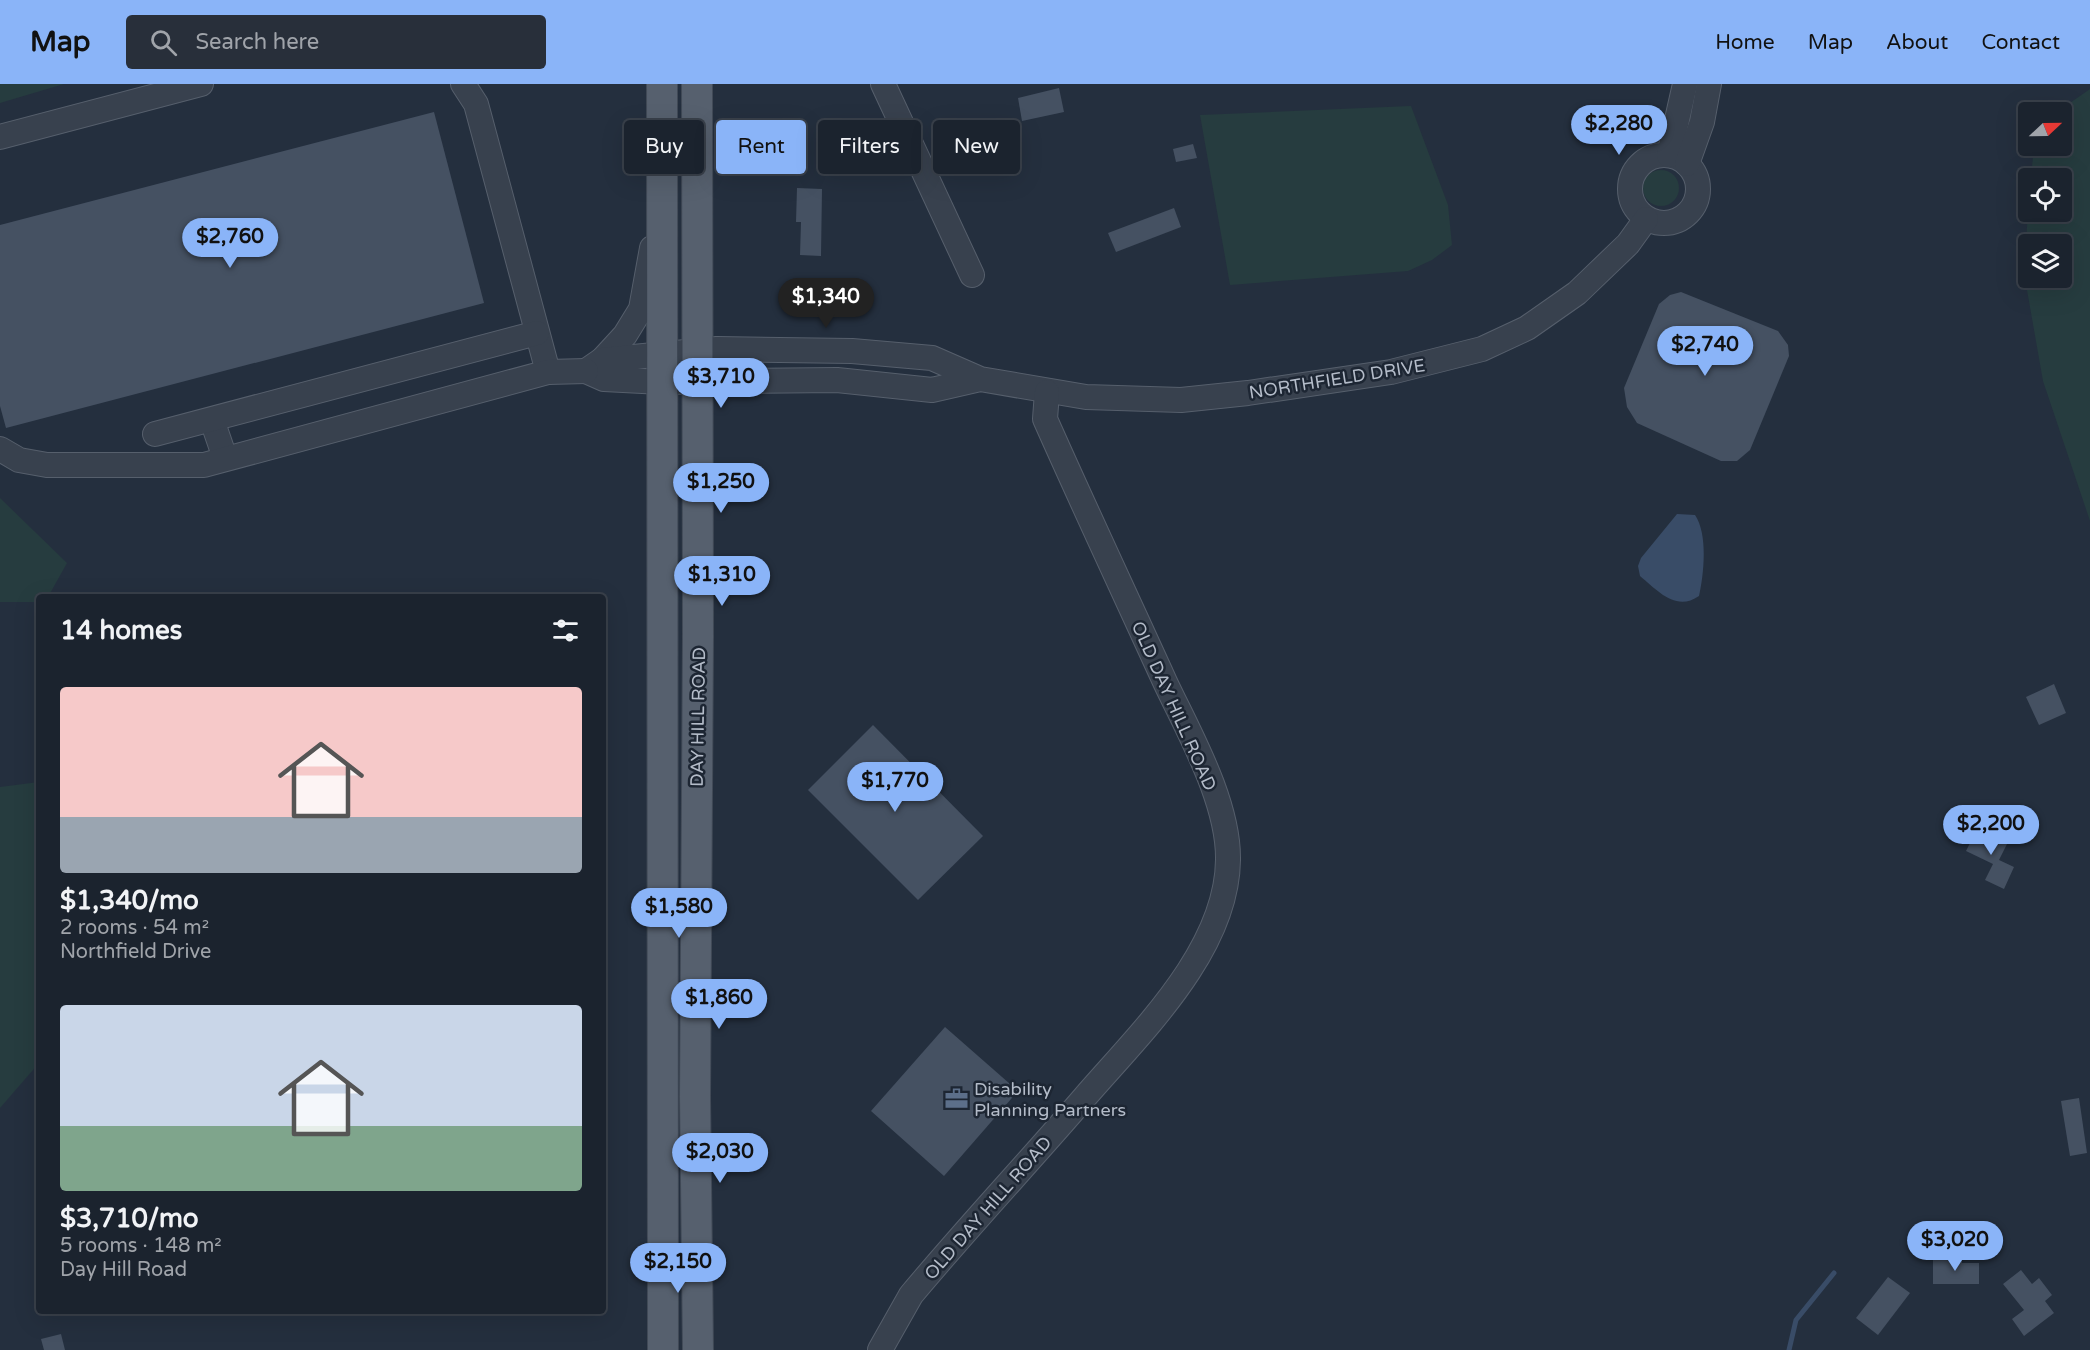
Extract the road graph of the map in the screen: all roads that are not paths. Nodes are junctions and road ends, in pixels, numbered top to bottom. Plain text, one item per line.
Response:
1 (201, 84) edge
2 (463, 84) edge
3 (662, 84) edge
4 (697, 84) edge
5 (883, 84) edge
6 (1685, 84) edge
7 (1709, 84) edge
8 (0, 137) edge
9 (1678, 160) junction
10 (663, 202) junction
11 (1646, 219) junction
12 (972, 275) dead end
13 (537, 333) junction
14 (698, 351) junction
15 (594, 365) junction
16 (662, 368) junction
17 (548, 372) junction
18 (980, 379) junction
19 (697, 382) junction
20 (1047, 392) junction
21 (212, 420) junction
22 (155, 435) dead end
23 (0, 449) edge
24 (225, 458) junction
25 (663, 963) junction
26 (696, 963) junction
27 (663, 1268) junction
28 (698, 1271) junction
29 (663, 1350) edge
30 (698, 1350) edge
31 (880, 1350) edge

1 - 8 street
2 - 13 street
3 - 10 main road, DAY HILL ROAD
4 - 14 main road, DAY HILL ROAD
5 - 12 street
6 - 9 street
7 - 9 street
9 - 11 street
9 - 11 street
10 - 15 street
10 - 16 main road, DAY HILL ROAD
11 - 20 street, NORTHFIELD DRIVE
13 - 17 street
13 - 21 street
14 - 16 street, NORTHFIELD DRIVE
14 - 18 street, NORTHFIELD DRIVE
14 - 19 main road, DAY HILL ROAD
15 - 16 street
15 - 17 street
16 - 19 street, NORTHFIELD DRIVE
16 - 25 main road, DAY HILL ROAD
17 - 24 street
18 - 19 street, NORTHFIELD DRIVE
18 - 20 street, NORTHFIELD DRIVE
19 - 26 main road, DAY HILL ROAD
20 - 31 street, OLD DAY HILL ROAD
21 - 22 street
21 - 24 street
23 - 24 street
25 - 26 main road
25 - 27 main road, DAY HILL ROAD
26 - 28 main road, DAY HILL ROAD
27 - 28 main road
27 - 29 main road, DAY HILL ROAD
28 - 30 main road, DAY HILL ROAD

